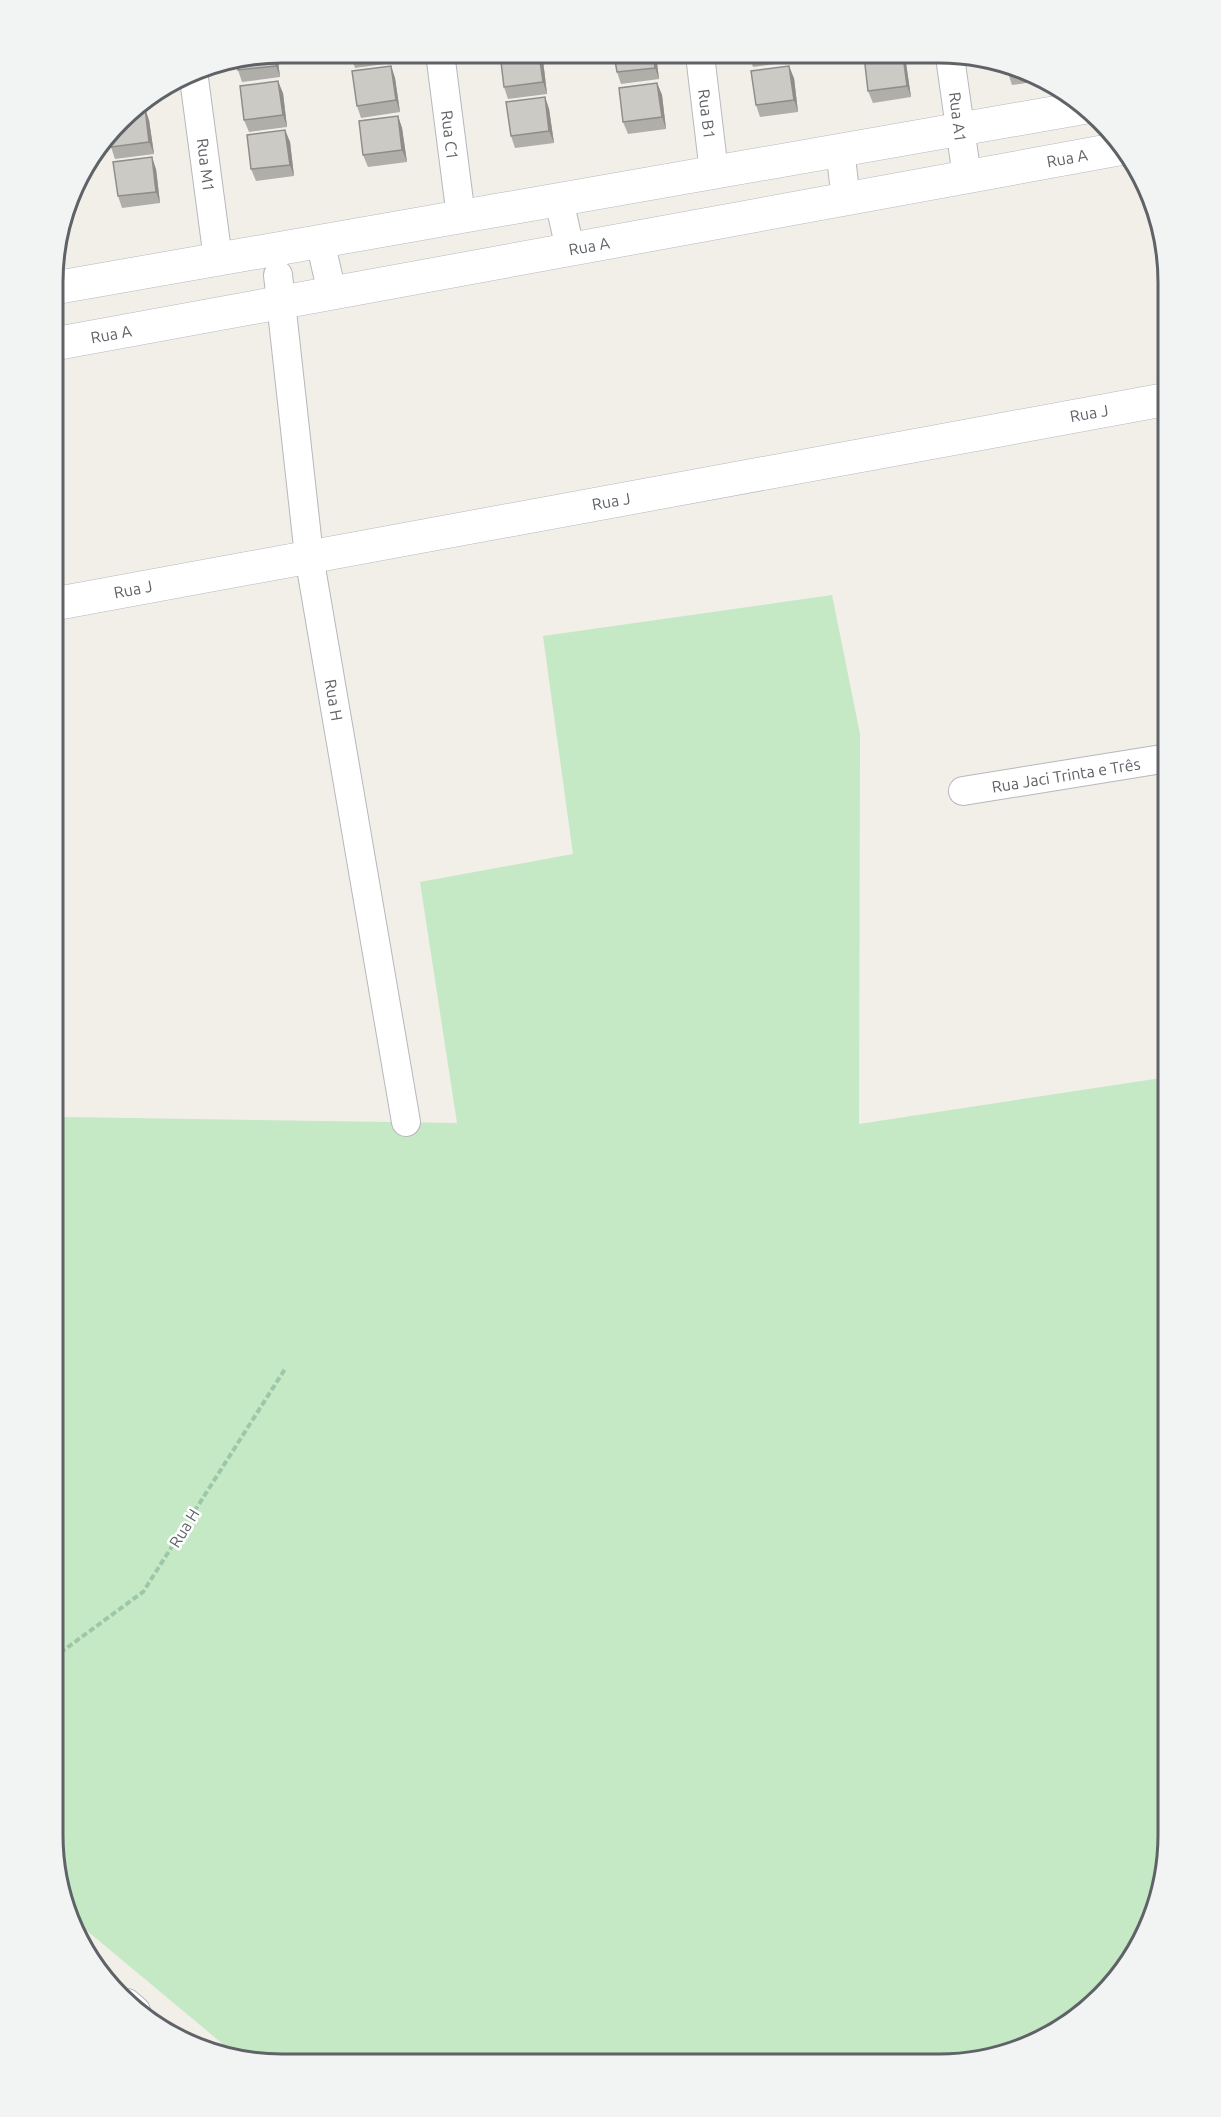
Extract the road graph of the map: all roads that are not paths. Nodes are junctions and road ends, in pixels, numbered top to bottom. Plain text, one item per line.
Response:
1 (441, 63) edge
2 (701, 63) edge
3 (951, 63) edge
4 (195, 82) edge
5 (1074, 109) edge
6 (959, 129) junction
7 (840, 150) junction
8 (1114, 150) edge
9 (714, 172) junction
10 (967, 177) junction
11 (846, 199) junction
12 (559, 200) junction
13 (461, 217) junction
14 (320, 241) junction
15 (570, 249) junction
16 (218, 259) junction
17 (63, 286) edge
18 (280, 289) junction
19 (332, 293) junction
20 (63, 342) edge
21 (1158, 401) edge
22 (309, 556) junction
23 (63, 602) edge
24 (1158, 760) edge
25 (963, 791) dead end
26 (406, 1122) dead end

1 - 13 street, Rua C1
2 - 9 street, Rua B1
3 - 6 street, Rua A1
4 - 16 street, Rua M1
5 - 6 street
6 - 7 street
6 - 10 street, Rua A1
7 - 9 street
7 - 11 street
8 - 10 street, Rua A
9 - 12 street
10 - 11 street, Rua A
11 - 15 street, Rua A
12 - 13 street
12 - 15 street
13 - 14 street
14 - 16 street
14 - 19 street
15 - 19 street, Rua A
16 - 17 street
18 - 19 street, Rua A
18 - 20 street, Rua A
18 - 22 street, Rua H
21 - 22 street, Rua J
22 - 23 street, Rua J
22 - 26 street, Rua H
24 - 25 street, Rua Jaci Trinta e Três

